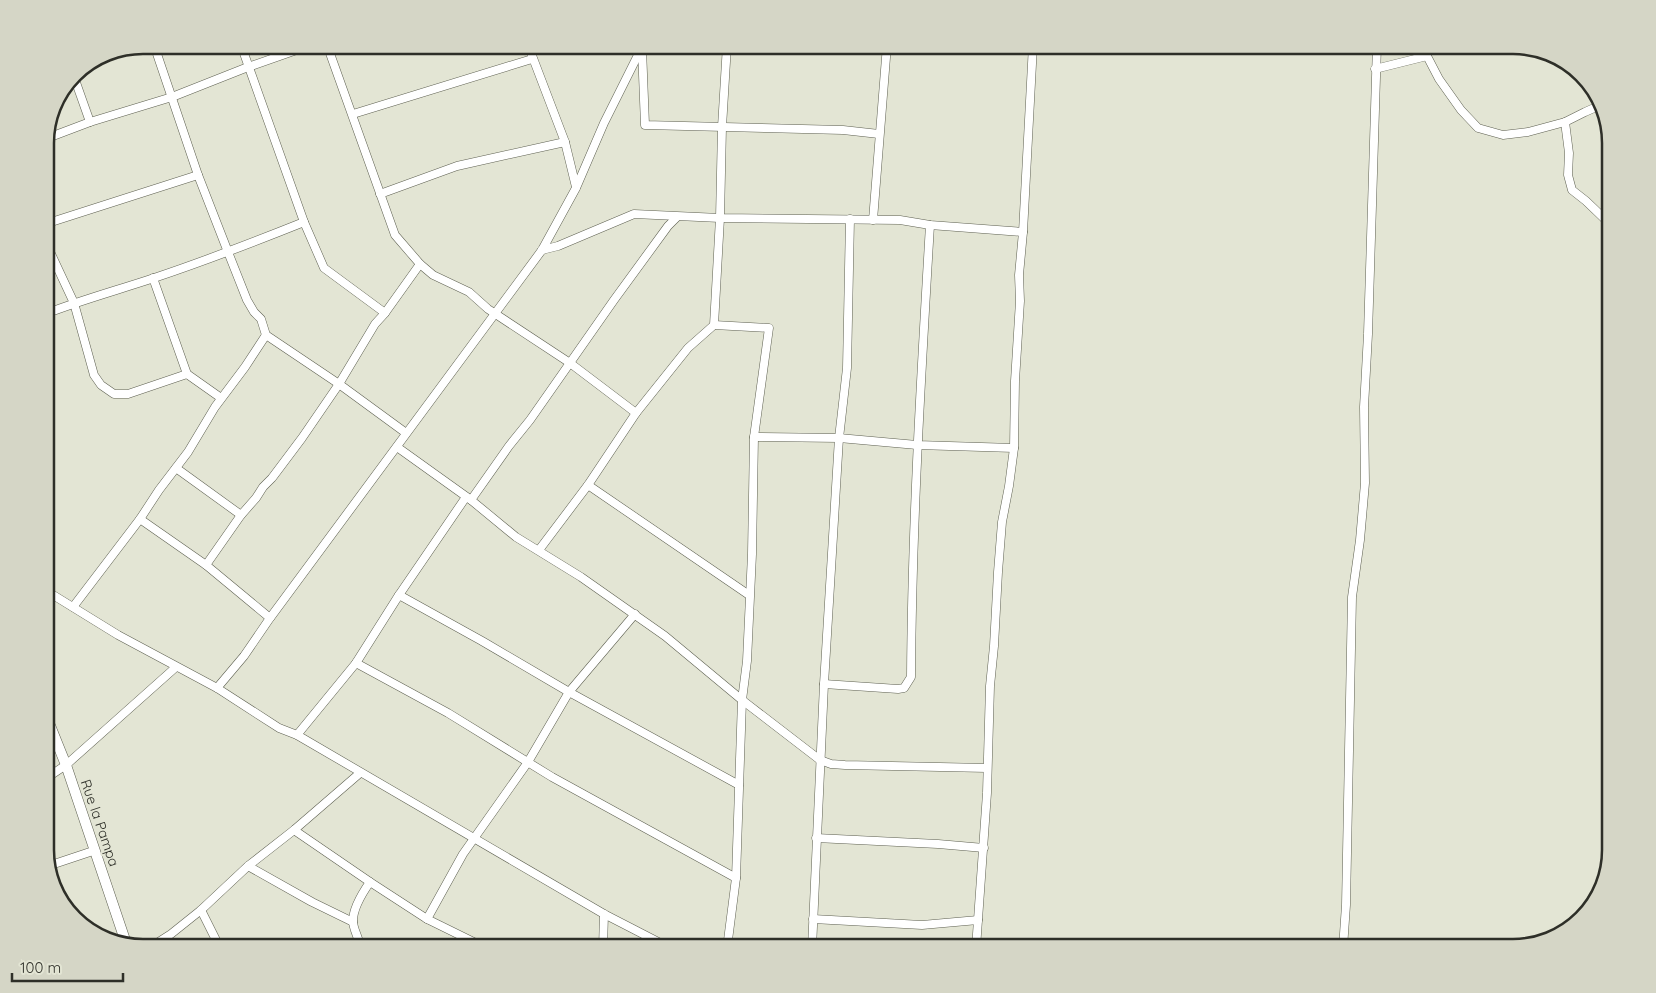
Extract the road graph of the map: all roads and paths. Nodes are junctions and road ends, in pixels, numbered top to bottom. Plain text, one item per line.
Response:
1 (157, 54) edge
2 (244, 54) edge
3 (285, 54) edge
4 (330, 54) edge
5 (531, 54) edge
6 (638, 54) edge
7 (642, 54) edge
8 (726, 54) edge
9 (886, 54) edge
10 (1033, 54) edge
11 (1376, 54) edge
12 (1424, 54) edge
13 (1427, 56) junction
14 (532, 59) junction
15 (248, 67) junction
16 (1375, 69) junction
17 (77, 83) edge
18 (172, 97) junction
19 (1596, 107) edge
20 (352, 114) junction
21 (90, 122) junction
22 (1565, 122) junction
23 (722, 127) junction
24 (879, 134) junction
25 (54, 136) edge
26 (565, 142) junction
27 (198, 175) junction
28 (576, 188) junction
29 (380, 194) junction
30 (1602, 216) edge
31 (677, 217) junction
32 (720, 218) junction
33 (850, 219) junction
34 (873, 220) junction
35 (54, 221) edge
36 (304, 222) junction
37 (930, 225) junction
38 (1023, 232) junction
39 (542, 250) junction
40 (228, 252) junction
41 (54, 260) edge
42 (420, 264) junction
43 (153, 278) junction
44 (74, 303) junction
45 (54, 311) edge
46 (385, 313) junction
47 (496, 313) junction
48 (714, 325) junction
49 (266, 335) junction
50 (570, 363) junction
51 (188, 374) junction
52 (339, 384) junction
53 (222, 398) junction
54 (636, 412) junction
55 (406, 433) junction
56 (754, 437) junction
57 (839, 438) junction
58 (917, 445) junction
59 (397, 447) junction
60 (1014, 448) junction
61 (176, 468) junction
62 (588, 485) junction
63 (468, 499) junction
64 (240, 515) junction
65 (140, 519) junction
66 (539, 550) junction
67 (206, 565) junction
68 (54, 595) edge
69 (399, 595) junction
70 (749, 595) junction
71 (73, 607) junction
72 (635, 614) junction
73 (270, 618) junction
74 (356, 663) junction
75 (176, 667) junction
76 (824, 684) junction
77 (216, 688) junction
78 (570, 692) junction
79 (742, 700) junction
80 (54, 735) edge
81 (297, 736) junction
82 (820, 760) junction
83 (528, 762) junction
84 (66, 765) junction
85 (987, 768) junction
86 (54, 773) edge
87 (360, 773) junction
88 (739, 785) junction
89 (294, 830) junction
90 (474, 838) junction
91 (816, 838) junction
92 (984, 848) junction
93 (93, 851) junction
94 (55, 864) edge
95 (248, 866) junction
96 (736, 878) junction
97 (370, 882) junction
98 (201, 910) junction
99 (604, 914) junction
100 (427, 919) junction
101 (813, 919) junction
102 (978, 920) junction
103 (353, 922) junction
104 (123, 937) edge
105 (163, 939) edge
106 (216, 939) edge
107 (359, 939) edge
108 (468, 939) edge
109 (603, 939) edge
110 (653, 939) edge
111 (728, 939) edge
112 (812, 939) edge
113 (977, 939) edge
114 (1344, 939) edge

1 - 18 street
2 - 15 street
3 - 15 street
4 - 20 street
5 - 14 street
6 - 28 street
7 - 23 street
8 - 23 street
9 - 24 street
10 - 38 street
11 - 16 street
12 - 13 street
13 - 16 street
13 - 22 street
14 - 20 street
14 - 26 street
15 - 18 street
15 - 36 street
16 - 114 street
17 - 21 street
18 - 21 street
18 - 27 street
19 - 22 street
20 - 29 street
21 - 25 street
22 - 30 street
23 - 24 street
23 - 32 street
24 - 34 street
26 - 28 street
26 - 29 street
27 - 35 street
27 - 40 street
28 - 39 street
29 - 42 street
31 - 32 street
31 - 39 street
31 - 50 street
32 - 33 street
32 - 48 street
33 - 34 street
33 - 57 street
34 - 37 street
36 - 40 street
36 - 46 street
37 - 38 street
37 - 58 street
38 - 60 street
39 - 47 street
40 - 43 street
40 - 49 street
41 - 44 street
42 - 46 street
42 - 47 street
43 - 44 street
43 - 51 street
44 - 45 street
44 - 51 street
46 - 52 street
47 - 50 street
47 - 55 street
48 - 54 street
48 - 56 street
49 - 52 street
49 - 53 street
50 - 54 street
50 - 63 street
51 - 53 street
52 - 55 street
52 - 64 street
53 - 61 street
54 - 62 street
55 - 59 street
56 - 57 street
56 - 70 street
57 - 58 street
57 - 76 street
58 - 60 street
58 - 76 street
59 - 63 street
59 - 73 street
60 - 85 street
61 - 64 street
61 - 65 street
62 - 66 street
62 - 70 street
63 - 66 street
63 - 69 street
64 - 67 street
65 - 67 street
65 - 71 street
66 - 72 street
67 - 73 street
68 - 71 street
69 - 74 street
69 - 78 street
70 - 79 street
71 - 75 street
72 - 78 street
72 - 79 street
73 - 77 street
74 - 81 street
74 - 83 street
75 - 77 street
75 - 84 street
76 - 82 street
77 - 81 street
78 - 83 street
78 - 88 street
79 - 82 street
79 - 88 street
80 - 84 street, Rue la Pampa
81 - 87 street
82 - 85 street
82 - 91 street
83 - 90 street
83 - 96 street
84 - 86 street
84 - 93 street, Rue la Pampa
85 - 92 street
87 - 89 street
87 - 90 street
88 - 96 street
89 - 95 street
89 - 97 street
90 - 99 street
90 - 100 street
91 - 92 street
91 - 101 street
92 - 102 street
93 - 94 street
93 - 104 street, Rue la Pampa
95 - 98 street
95 - 103 street
96 - 111 street
97 - 100 street
97 - 103 street
98 - 105 street
98 - 106 street
99 - 109 street
99 - 110 street
100 - 108 street
101 - 102 street
101 - 112 street
102 - 113 street
103 - 107 street

